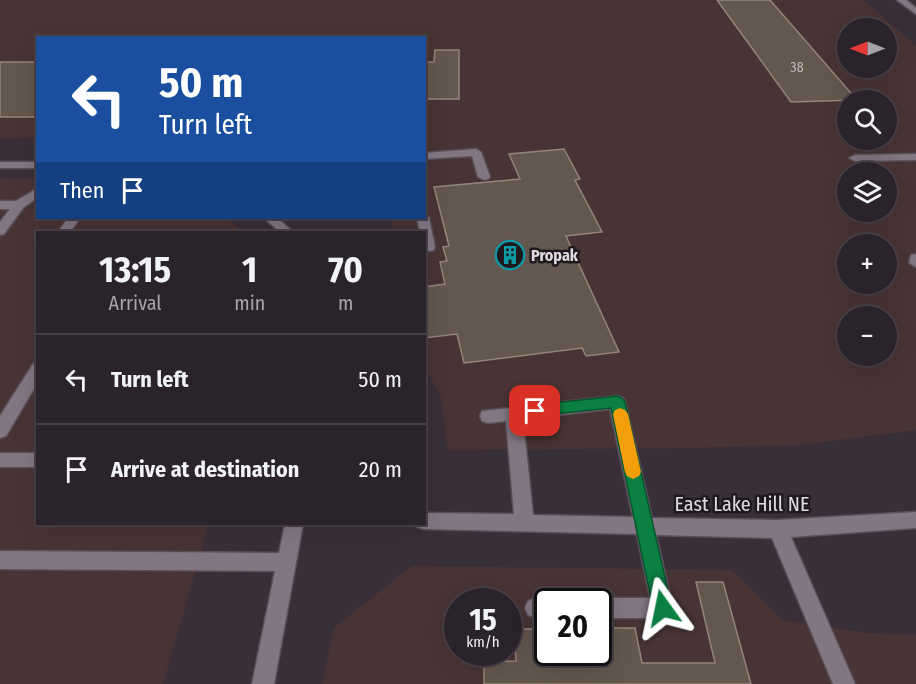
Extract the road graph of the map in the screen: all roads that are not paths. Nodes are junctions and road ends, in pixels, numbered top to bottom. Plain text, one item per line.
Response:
1 (901, 0) edge
2 (916, 12) edge
3 (426, 156) edge
4 (916, 157) edge
5 (855, 158) dead end
6 (0, 165) edge
7 (36, 165) edge
8 (484, 177) dead end
9 (36, 192) edge
10 (0, 205) edge
11 (19, 205) junction
12 (271, 219) edge
13 (0, 231) edge
14 (286, 231) edge
15 (426, 232) edge
16 (426, 248) edge
17 (916, 258) edge
18 (916, 263) edge
19 (36, 371) edge
20 (514, 413) junction
21 (488, 416) dead end
22 (0, 431) edge
23 (0, 460) edge
24 (36, 460) edge
25 (916, 520) edge
26 (426, 521) edge
27 (524, 524) junction
28 (294, 525) edge
29 (646, 526) junction
30 (778, 529) junction
31 (0, 560) edge
32 (287, 562) junction
33 (612, 608) edge
34 (263, 684) edge
35 (844, 684) edge

1 - 2 street
3 - 8 street
4 - 5 street
6 - 7 street
9 - 11 street
10 - 11 street
11 - 13 street
12 - 14 street
15 - 16 street
17 - 18 street
19 - 22 street
20 - 21 street
20 - 27 street
20 - 29 street
23 - 24 street
25 - 30 street, East Lake Hill NE
26 - 27 street, East Lake Hill NE
27 - 29 street, East Lake Hill NE
28 - 32 street
29 - 30 street, East Lake Hill NE
29 - 33 street
30 - 35 street
31 - 32 street
32 - 34 street

